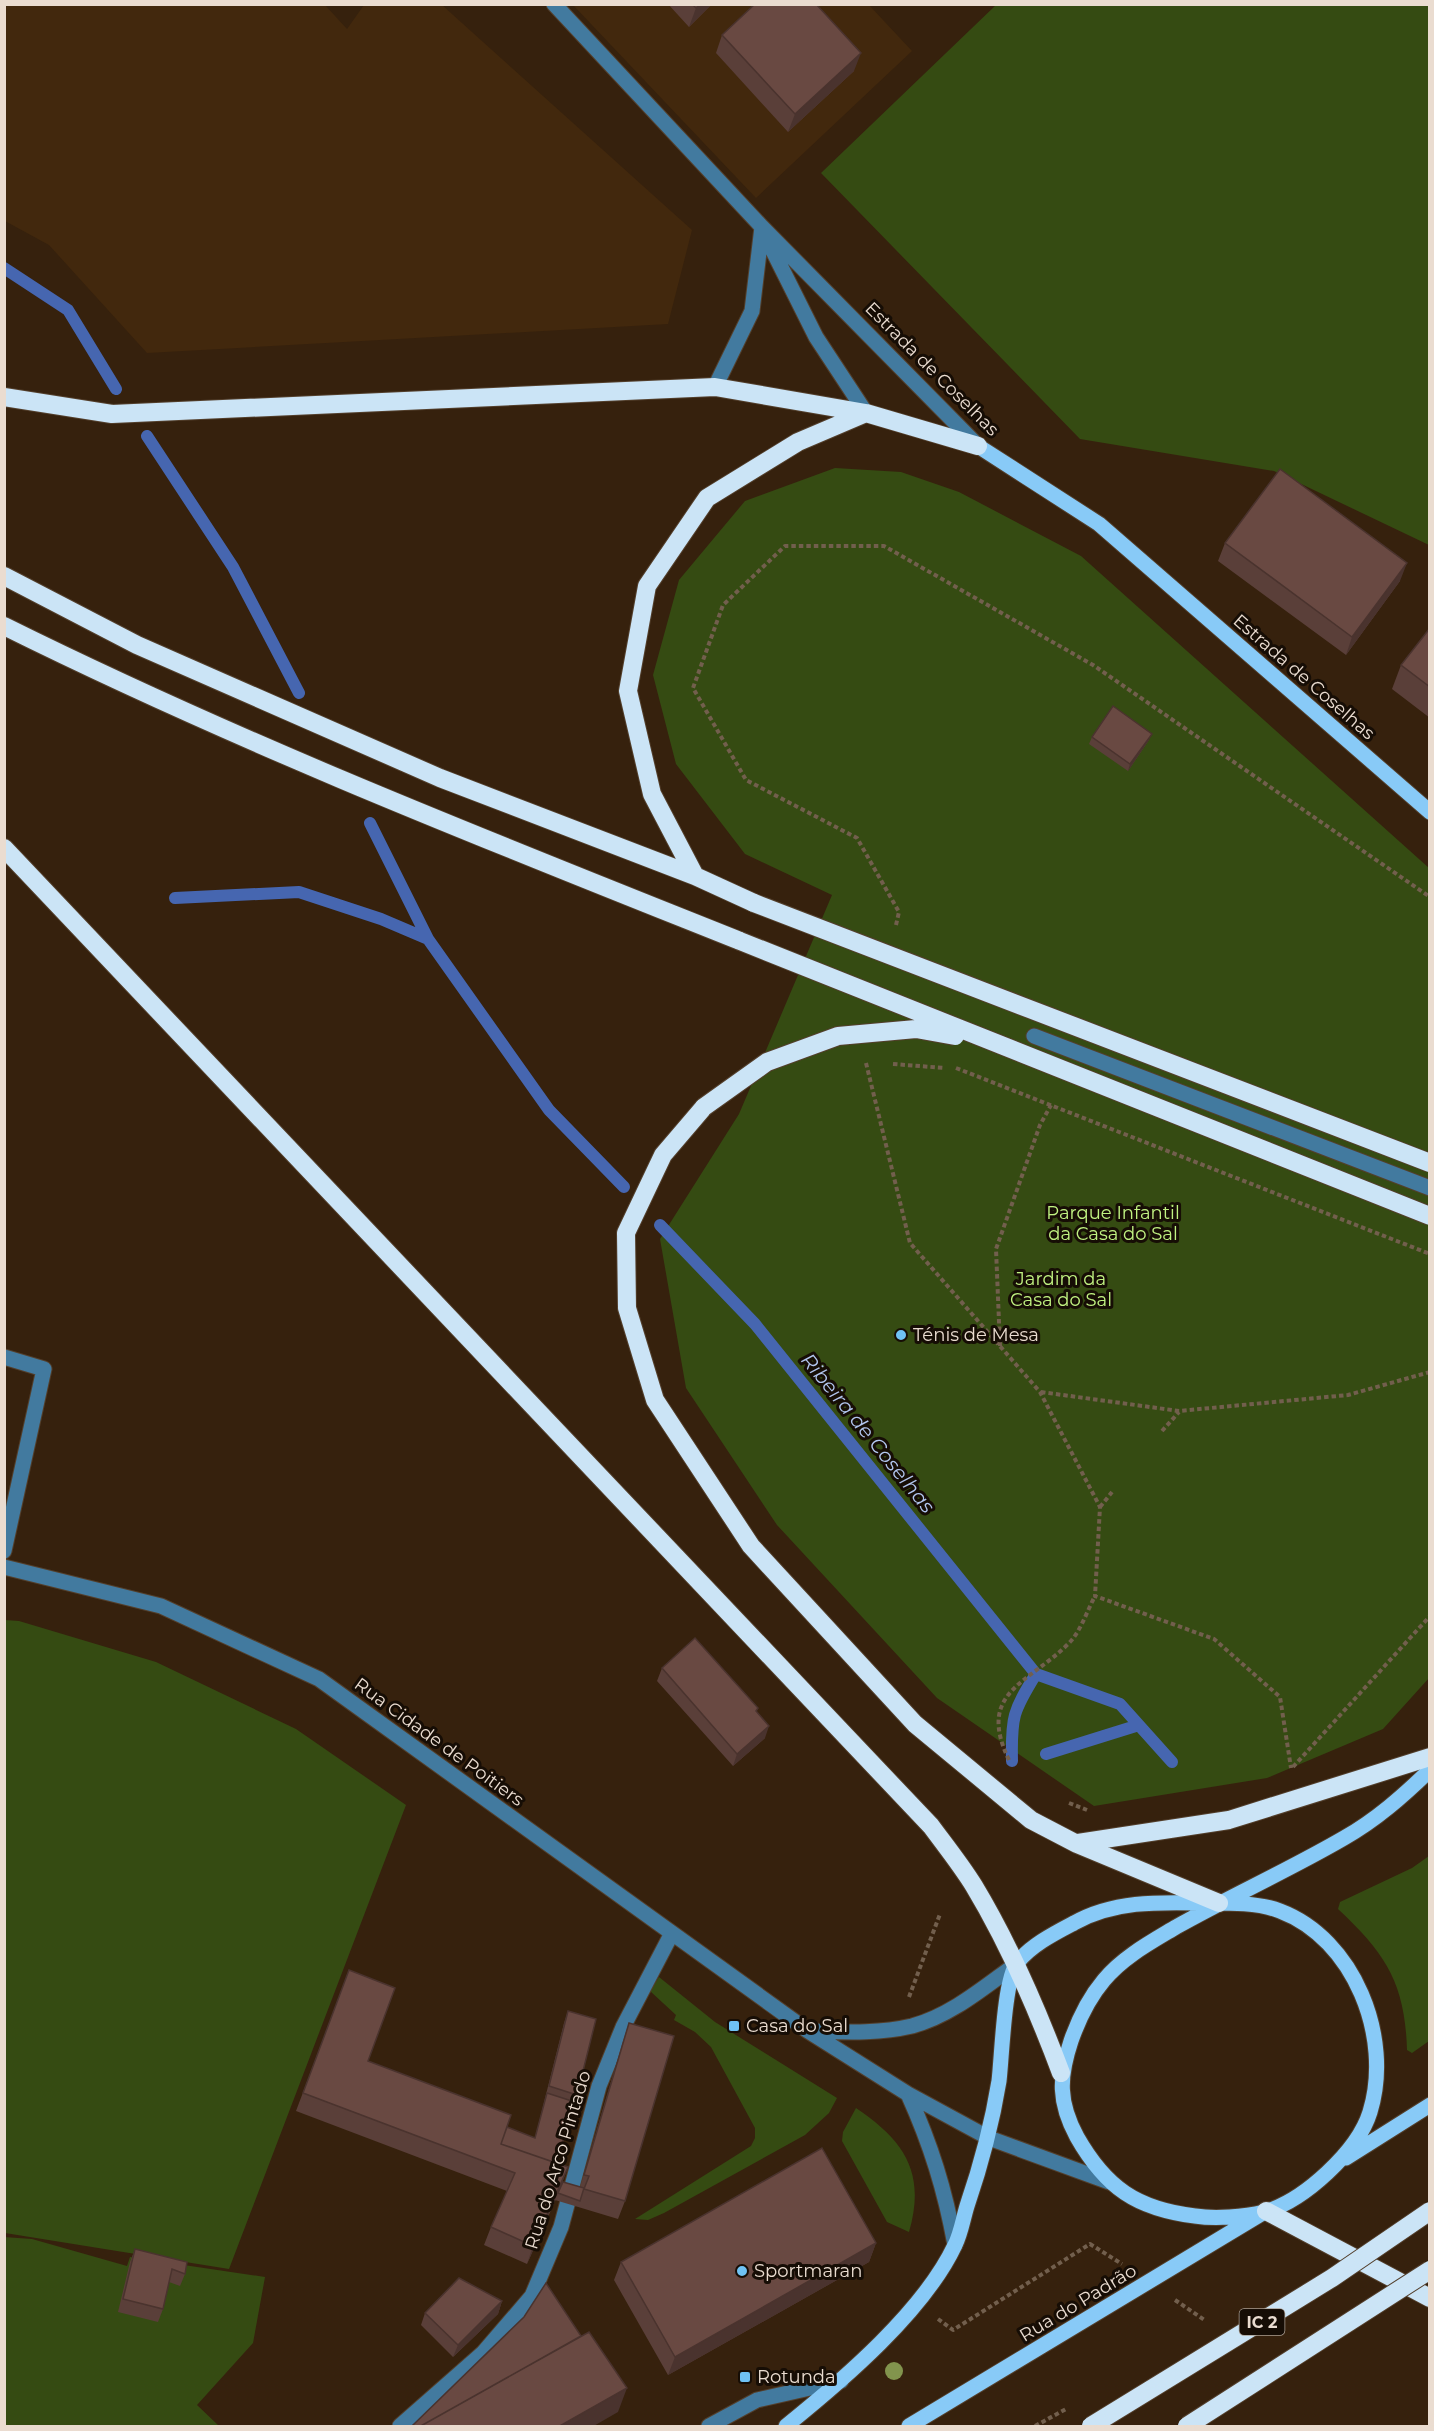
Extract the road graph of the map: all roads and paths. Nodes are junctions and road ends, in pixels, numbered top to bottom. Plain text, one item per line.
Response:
1 (554, 4) edge
2 (762, 227) junction
3 (715, 387) junction
4 (4, 397) edge
5 (866, 413) junction
6 (978, 446) junction
7 (4, 576) edge
8 (4, 626) edge
9 (1430, 812) edge
10 (4, 848) edge
11 (695, 876) junction
12 (1430, 897) edge
13 (894, 935) dead end
14 (1034, 1036) dead end
15 (991, 1043) junction
16 (878, 1063) dead end
17 (889, 1064) dead end
18 (1050, 1105) junction
19 (1430, 1163) edge
20 (1430, 1188) edge
21 (1430, 1216) edge
22 (1430, 1254) edge
23 (1000, 1347) junction
24 (4, 1357) edge
25 (1430, 1372) edge
26 (1040, 1392) junction
27 (1179, 1411) junction
28 (1162, 1431) dead end
29 (1113, 1492) dead end
30 (1100, 1507) junction
31 (4, 1551) edge
32 (4, 1567) edge
33 (1095, 1596) junction
34 (1430, 1617) edge
35 (1430, 1756) edge
36 (1014, 1767) dead end
37 (1291, 1768) junction
38 (1430, 1770) edge
39 (1282, 1773) dead end
40 (1062, 1801) dead end
41 (1095, 1813) dead end
42 (1077, 1844) junction
43 (1219, 1903) junction
44 (940, 1914) dead end
45 (672, 1933) junction
46 (1015, 1965) junction
47 (907, 2003) dead end
48 (808, 2031) junction
49 (1060, 2073) junction
50 (908, 2094) junction
51 (1430, 2105) edge
52 (989, 2138) junction
53 (1342, 2160) junction
54 (1109, 2182) junction
55 (1266, 2211) junction
56 (1430, 2211) edge
57 (955, 2245) junction
58 (1430, 2271) edge
59 (1427, 2303) edge
60 (841, 2381) junction
61 (400, 2427) edge
62 (709, 2427) edge
63 (786, 2427) edge
64 (909, 2427) edge
65 (1091, 2427) edge
66 (1187, 2427) edge

1 - 2 street, Estrada de Coselhas
2 - 3 street
2 - 5 street
2 - 6 street, Estrada de Coselhas
3 - 4 highway
3 - 5 highway
5 - 6 highway
5 - 11 highway
6 - 9 main road, Estrada de Coselhas
7 - 11 highway
8 - 15 highway, bridge
10 - 46 highway
11 - 19 highway, bridge
12 - 13 path
14 - 20 street
15 - 21 highway, bridge
15 - 42 highway, bridge
16 - 23 path
17 - 18 path
18 - 22 path
18 - 23 path
23 - 26 path
24 - 31 street
25 - 27 path
26 - 27 path
26 - 30 path
27 - 28 path
29 - 30 path
30 - 33 path
32 - 45 street, Rua Cidade de Poitiers
33 - 36 path
33 - 37 path
34 - 37 path
35 - 42 highway
37 - 39 path
38 - 43 main road
40 - 41 path
42 - 43 highway
43 - 46 main road
43 - 49 main road
43 - 53 main road
44 - 47 path
45 - 48 street, Rua Cidade de Poitiers
45 - 61 street, Rua do Arco Pintado
46 - 48 street
46 - 49 highway
46 - 52 main road
48 - 50 street, Rua Cidade de Poitiers
49 - 54 main road
50 - 52 street, Rua Cidade de Poitiers
50 - 57 street
51 - 53 main road
52 - 54 street, Rua Cidade de Poitiers
52 - 57 main road
53 - 55 main road, Rua do Padrão
54 - 55 main road
55 - 59 highway
55 - 64 main road, Rua do Padrão
56 - 65 highway, IC 2, bridge
57 - 60 main road
58 - 66 highway, IC 2, bridge
60 - 62 street
60 - 63 main road

